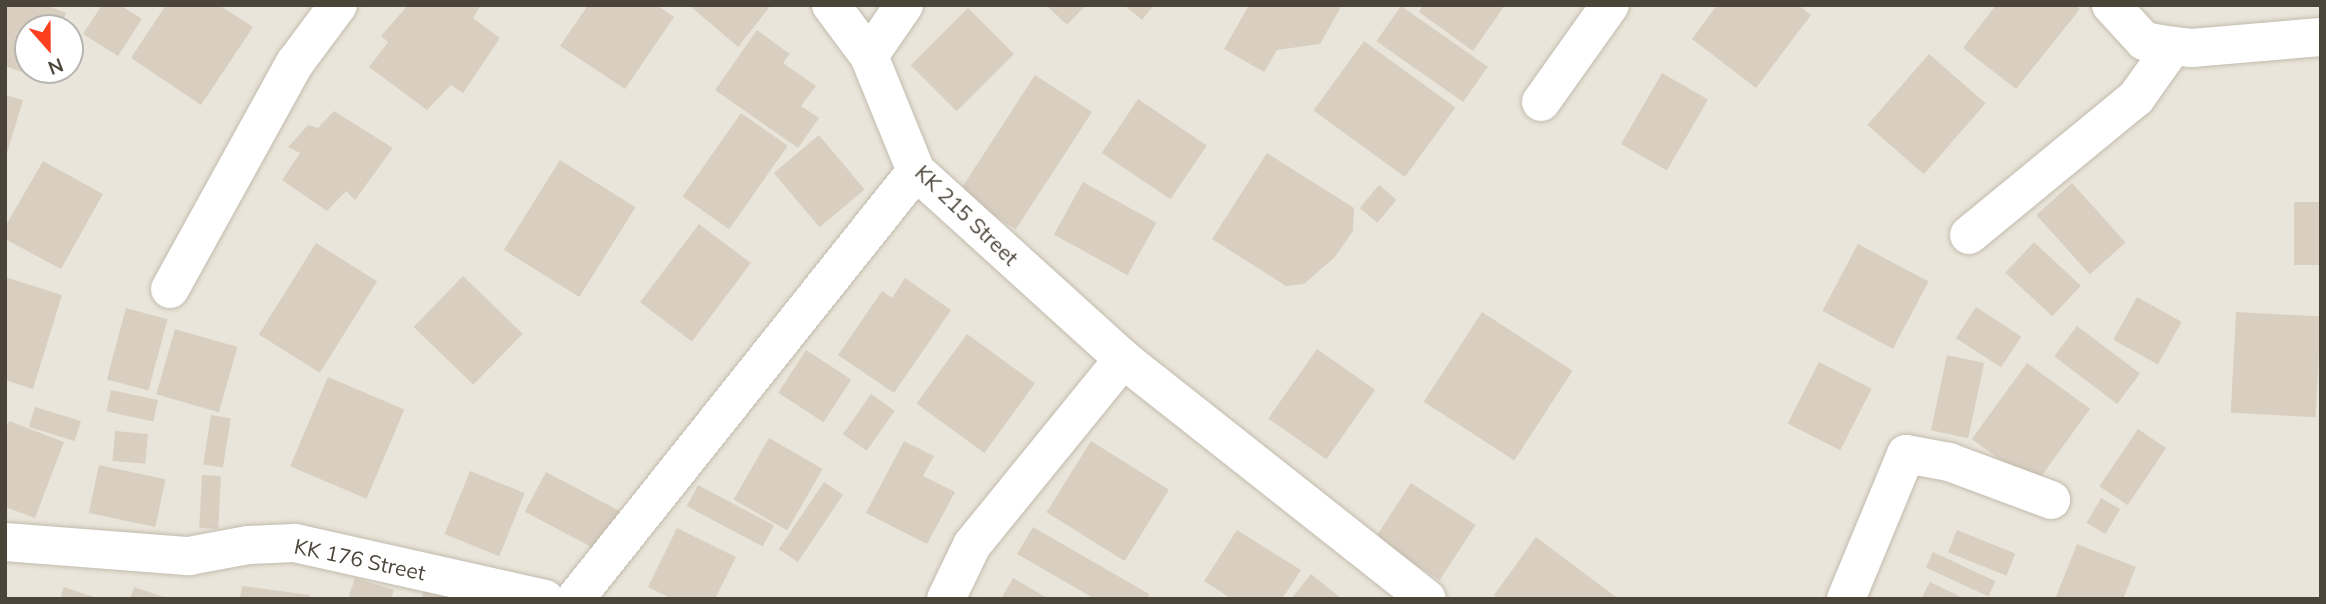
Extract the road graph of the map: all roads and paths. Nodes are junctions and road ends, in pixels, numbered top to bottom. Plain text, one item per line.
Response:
1 (338, 5) edge
2 (831, 5) edge
3 (904, 5) edge
4 (1610, 5) edge
5 (2111, 5) edge
6 (2321, 37) edge
7 (2173, 46) junction
8 (870, 56) junction
9 (1541, 102) dead end
10 (916, 171) junction
11 (1969, 234) dead end
12 (170, 289) dead end
13 (1123, 359) junction
14 (2051, 500) dead end
15 (5, 542) edge
16 (545, 599) edge
17 (575, 599) edge
18 (946, 599) edge
19 (1427, 599) edge
20 (1846, 599) edge

1 - 12 street
2 - 8 street, KK 215 Street
3 - 8 street
4 - 9 street
5 - 7 street
6 - 7 street
7 - 11 street
8 - 10 street, KK 215 Street
10 - 13 street, KK 215 Street
10 - 17 street
13 - 18 street
13 - 19 street, KK 215 Street
14 - 20 street
15 - 16 street, KK 176 Street

